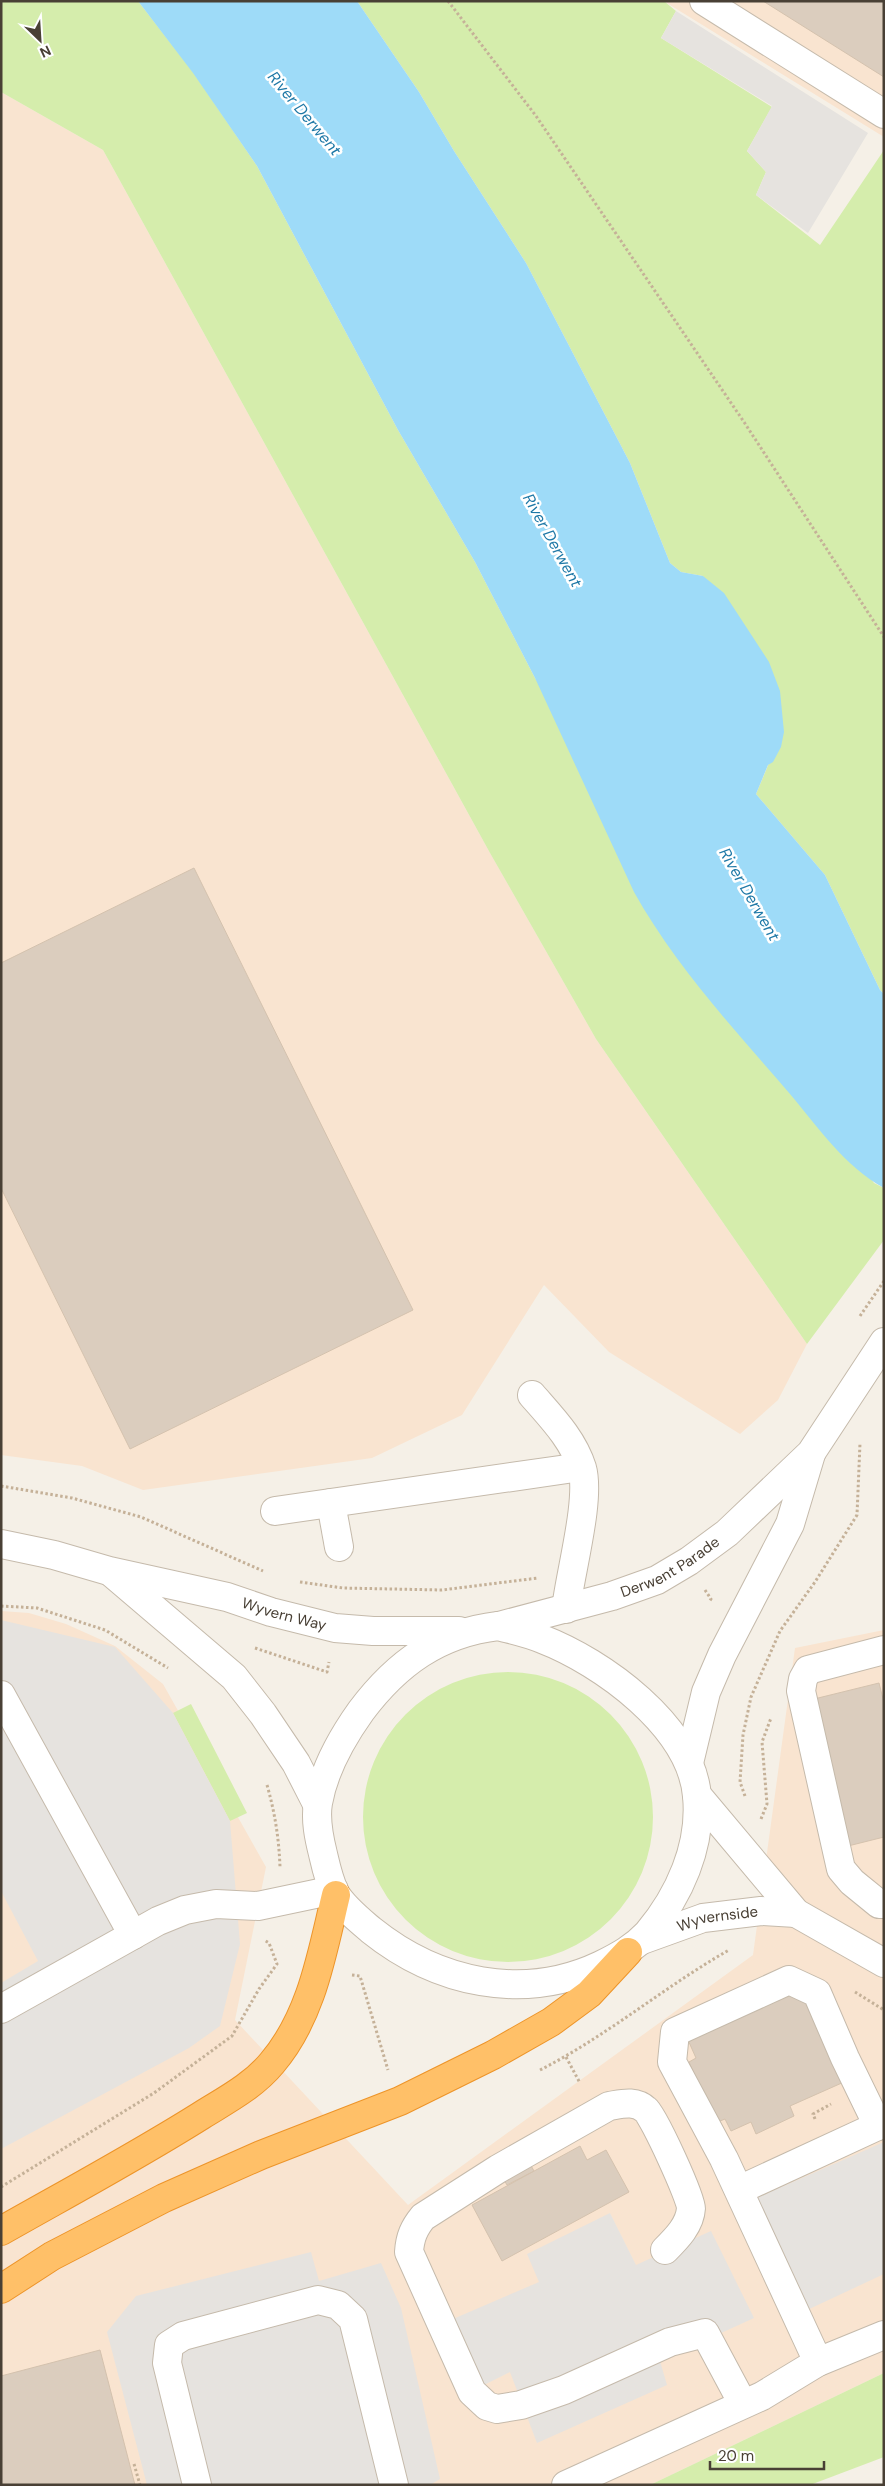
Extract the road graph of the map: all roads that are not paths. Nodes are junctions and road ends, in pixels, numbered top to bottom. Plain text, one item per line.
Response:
1 (704, 1) edge
2 (884, 114) edge
3 (884, 1342) edge
4 (532, 1395) dead end
5 (818, 1443) junction
6 (582, 1468) junction
7 (331, 1503) junction
8 (275, 1511) dead end
9 (1, 1544) edge
10 (339, 1547) dead end
11 (109, 1571) junction
12 (566, 1608) junction
13 (498, 1626) junction
14 (465, 1631) junction
15 (884, 1650) edge
16 (1, 1695) edge
17 (689, 1763) junction
18 (698, 1795) junction
19 (318, 1804) junction
20 (335, 1892) junction
21 (884, 1904) edge
22 (796, 1913) junction
23 (133, 1935) junction
24 (635, 1946) junction
25 (884, 1963) edge
26 (1, 2009) edge
27 (881, 2125) edge
28 (738, 2190) junction
29 (1, 2231) edge
30 (665, 2250) dead end
31 (1, 2288) edge
32 (884, 2335) edge
33 (818, 2362) junction
34 (743, 2404) junction
35 (197, 2485) edge
36 (394, 2485) edge
37 (566, 2485) edge

1 - 2 street
3 - 5 street, Derwent Parade
4 - 6 street
5 - 12 street, Derwent Parade
5 - 17 street, Derwent Parade
6 - 7 street
6 - 12 street
7 - 8 street
7 - 10 street
9 - 11 street, Wyvern Way
11 - 14 street, Wyvern Way
11 - 19 street, Wyvern Way
12 - 13 street, Derwent Parade
13 - 14 street, Derwent Parade
13 - 17 street
14 - 19 street
15 - 21 street
16 - 23 street
17 - 18 street
18 - 22 street, Wyvernside
18 - 24 street
19 - 20 street
20 - 23 street
20 - 24 street, Wyvernside
20 - 29 highway
22 - 24 street, Wyvernside
22 - 25 street, Wyvernside
23 - 26 street
24 - 31 highway
27 - 28 street
27 - 28 street
28 - 33 street
30 - 34 street
32 - 33 street
33 - 34 street
34 - 37 street
35 - 36 street

